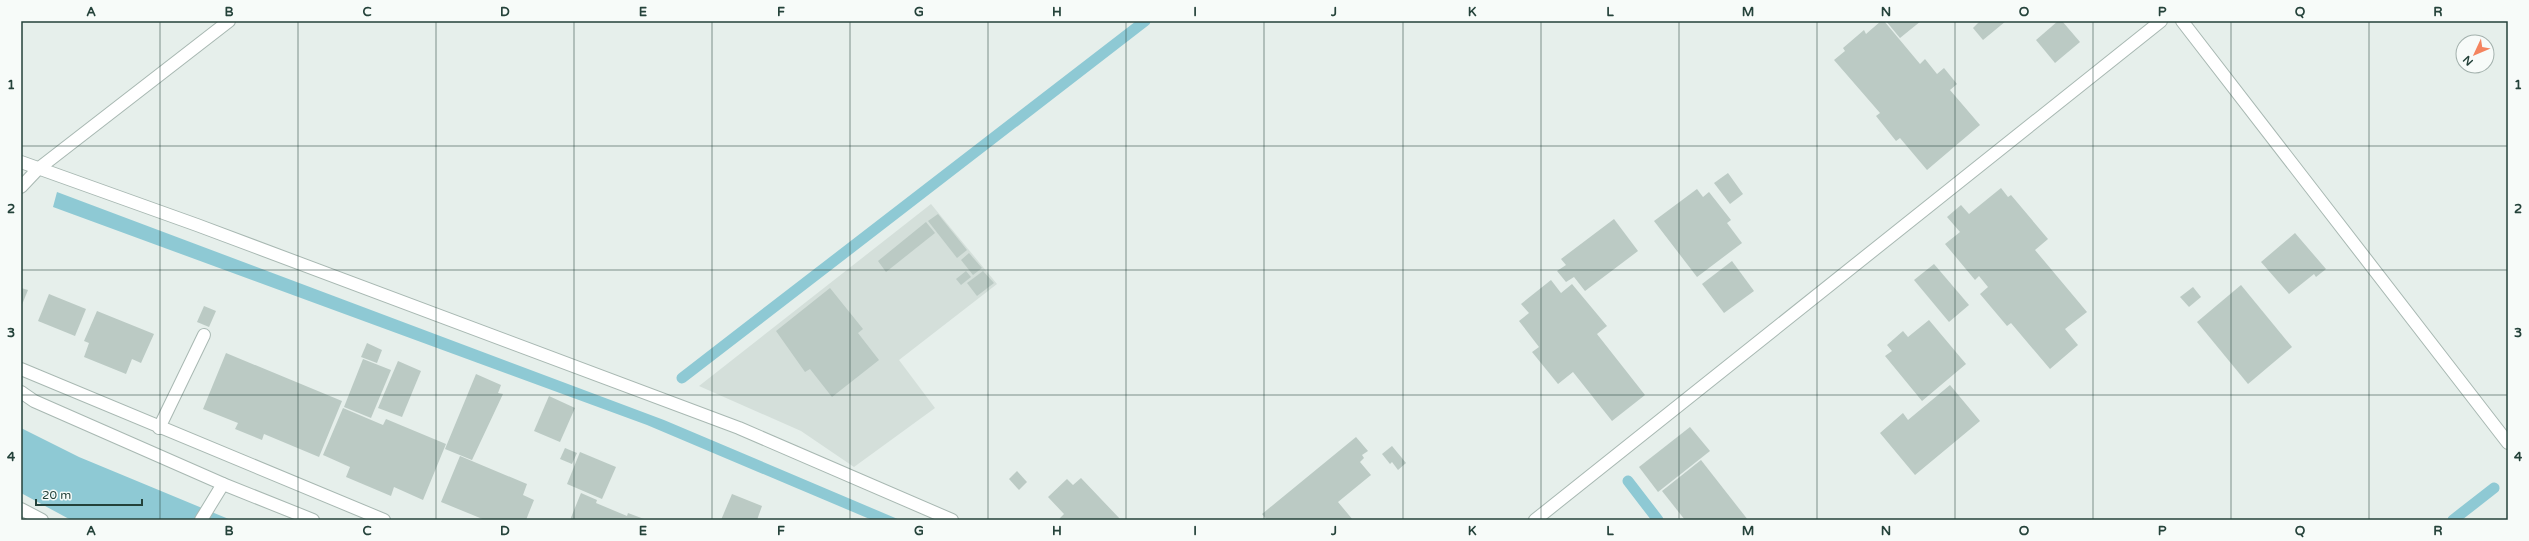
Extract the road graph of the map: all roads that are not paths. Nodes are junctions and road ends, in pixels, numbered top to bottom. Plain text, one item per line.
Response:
1 (230, 21) edge
2 (2161, 21) edge
3 (2182, 21) edge
4 (21, 162) edge
5 (38, 169) junction
6 (21, 187) edge
7 (204, 335) dead end
8 (21, 369) edge
9 (21, 392) edge
10 (159, 428) junction
11 (2508, 443) edge
12 (223, 484) junction
13 (21, 509) edge
14 (42, 520) edge
15 (201, 520) edge
16 (313, 520) edge
17 (384, 520) edge
18 (952, 520) edge
19 (1535, 520) edge

1 - 5 street
2 - 19 street
3 - 11 street
4 - 5 street
5 - 6 street
5 - 18 street
7 - 10 street
8 - 10 street
9 - 12 street
10 - 17 street
12 - 15 street
12 - 16 street
13 - 14 street

